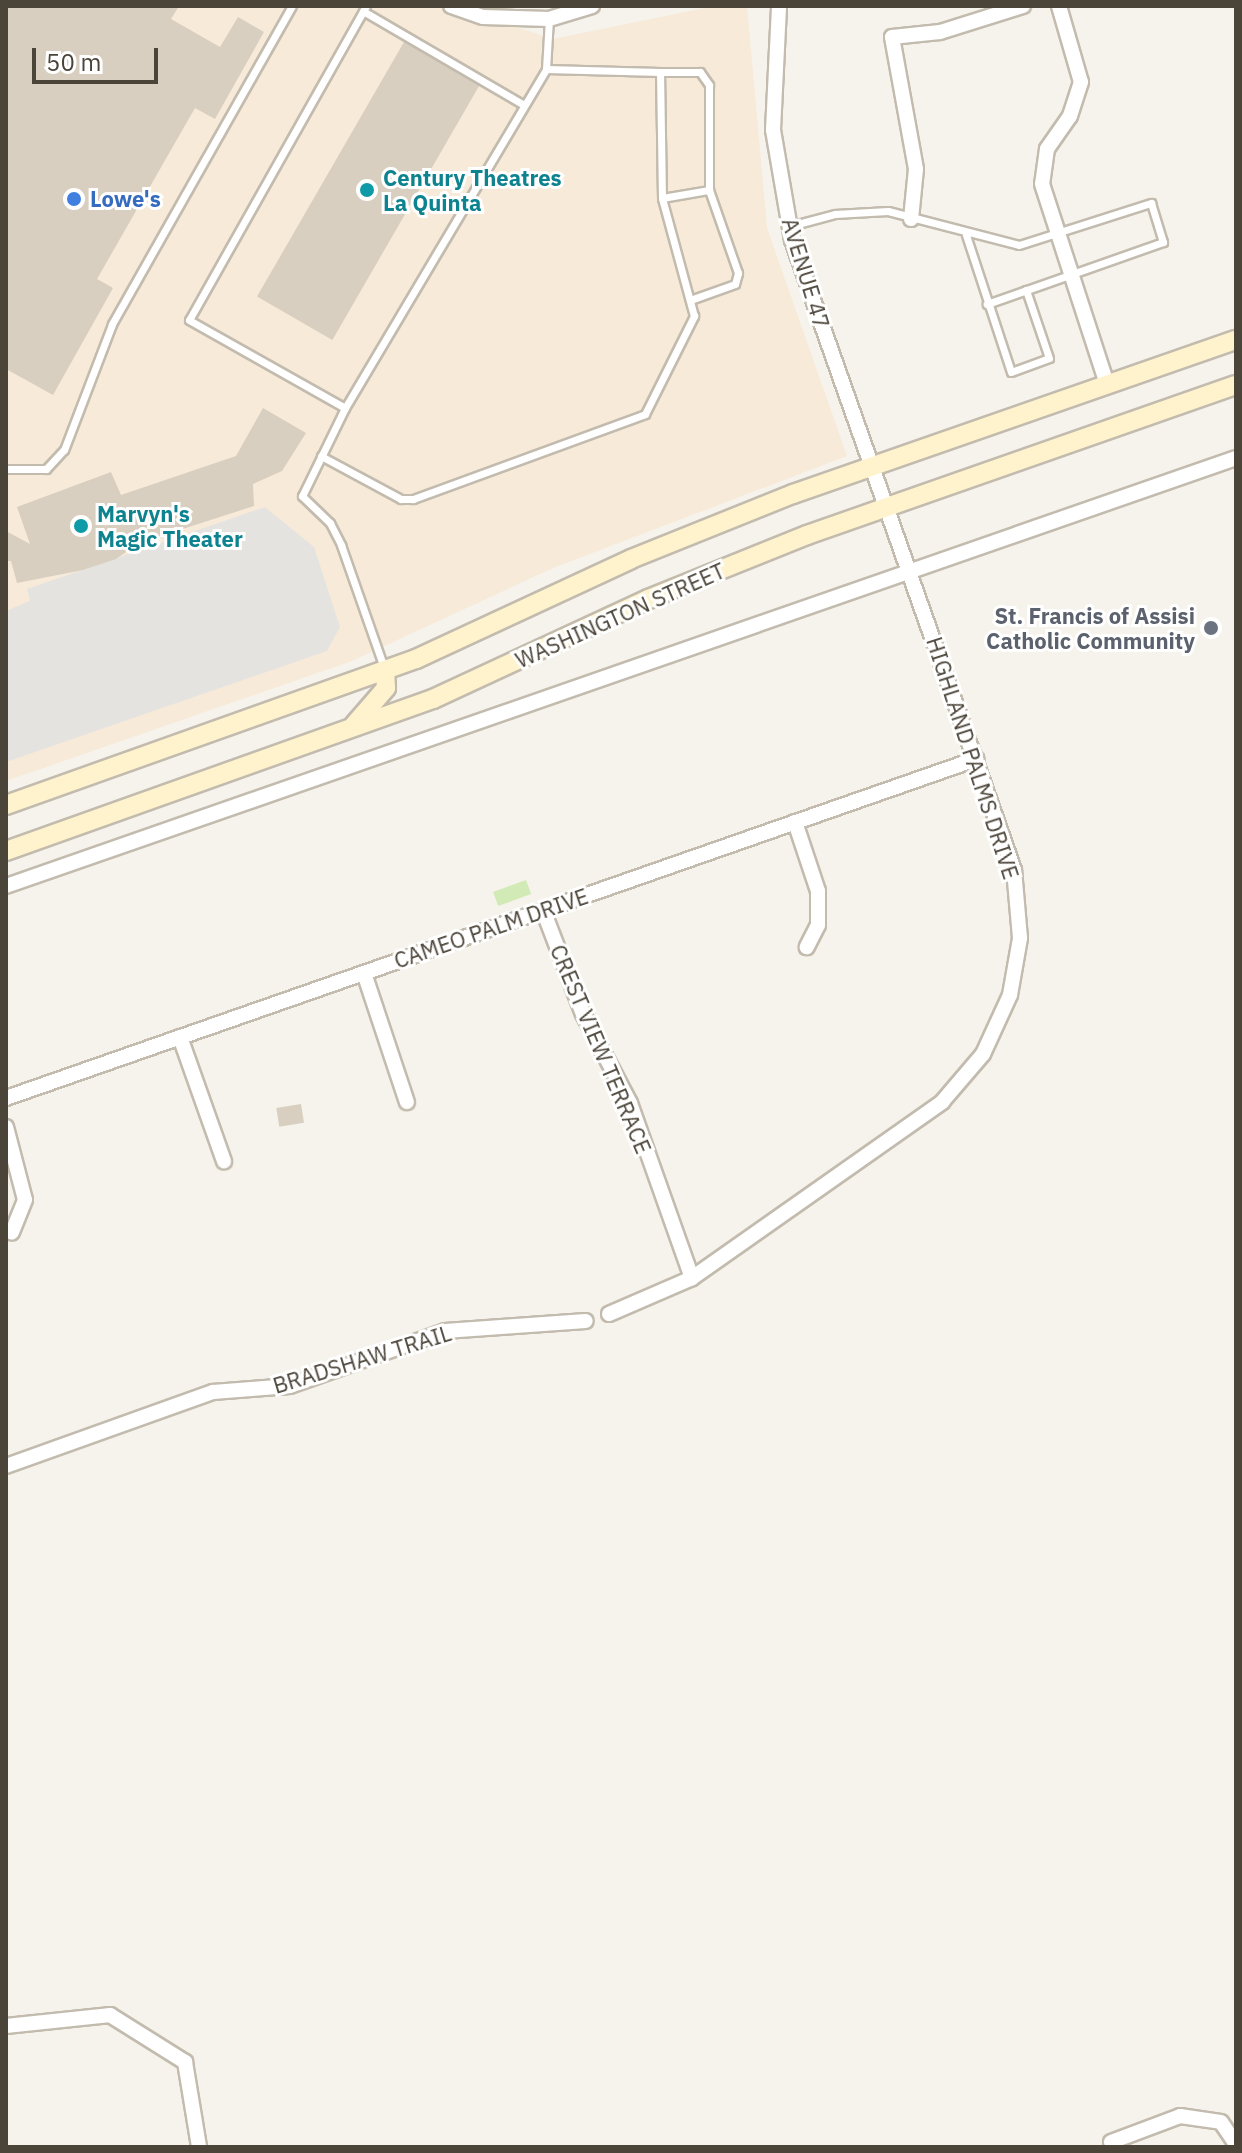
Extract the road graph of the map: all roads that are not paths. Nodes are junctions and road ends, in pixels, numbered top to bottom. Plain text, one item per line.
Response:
1 (292, 6) edge
2 (451, 6) edge
3 (592, 6) edge
4 (779, 6) edge
5 (1023, 6) edge
6 (1059, 6) edge
7 (365, 9) edge
8 (549, 19) junction
9 (546, 69) junction
10 (660, 72) junction
11 (524, 105) junction
12 (709, 190) junction
13 (662, 198) junction
14 (911, 219) junction
15 (790, 226) junction
16 (966, 235) junction
17 (1057, 237) junction
18 (1070, 276) junction
19 (1026, 290) junction
20 (693, 299) junction
21 (987, 304) junction
22 (1236, 340) edge
23 (1107, 384) junction
24 (1236, 385) edge
25 (345, 408) junction
26 (321, 456) junction
27 (1236, 458) edge
28 (6, 469) edge
29 (876, 476) junction
30 (887, 506) junction
31 (909, 570) junction
32 (385, 670) junction
33 (353, 727) junction
34 (976, 759) junction
35 (6, 805) edge
36 (795, 822) junction
37 (6, 851) edge
38 (6, 886) edge
39 (543, 910) junction
40 (807, 947) dead end
41 (364, 973) junction
42 (180, 1037) junction
43 (6, 1098) edge
44 (407, 1102) dead end
45 (6, 1127) edge
46 (224, 1161) dead end
47 (12, 1232) dead end
48 (692, 1278) junction
49 (609, 1314) dead end
50 (586, 1321) dead end
51 (6, 1466) edge
52 (6, 2026) edge
53 (1111, 2142) dead end
54 (1236, 2144) edge
55 (199, 2147) edge

1 - 28 lane
2 - 8 street
3 - 8 street
4 - 15 street, AVENUE 47
5 - 14 street
6 - 17 street
7 - 11 lane
7 - 25 lane
8 - 9 lane
9 - 10 lane
9 - 11 lane
10 - 12 lane
10 - 13 lane
11 - 25 lane
12 - 13 lane
12 - 20 lane
13 - 20 lane
14 - 15 lane
14 - 16 lane
15 - 29 street, AVENUE 47
16 - 17 lane
16 - 21 lane
17 - 18 street
17 - 18 lane
18 - 19 lane
18 - 23 street
19 - 21 lane
19 - 21 lane
20 - 26 lane
22 - 23 main road, WASHINGTON STREET
23 - 29 main road, WASHINGTON STREET
24 - 30 main road, WASHINGTON STREET
25 - 26 lane
26 - 32 lane
27 - 31 street
29 - 30 street, HIGHLAND PALMS DRIVE
29 - 32 main road, WASHINGTON STREET
30 - 31 street, HIGHLAND PALMS DRIVE
30 - 33 main road, WASHINGTON STREET
31 - 34 street, HIGHLAND PALMS DRIVE
31 - 38 street
32 - 33 main road
32 - 35 main road, WASHINGTON STREET
33 - 37 main road, WASHINGTON STREET
34 - 36 street, CAMEO PALM DRIVE
34 - 48 street, HIGHLAND PALMS DRIVE
36 - 39 street, CAMEO PALM DRIVE
36 - 40 street
39 - 41 street, CAMEO PALM DRIVE
39 - 48 street, CREST VIEW TERRACE
41 - 42 street, CAMEO PALM DRIVE
41 - 44 street
42 - 43 street, CAMEO PALM DRIVE
42 - 46 street
45 - 47 street
48 - 49 street, HIGHLAND PALMS DRIVE
50 - 51 street, BRADSHAW TRAIL
52 - 55 street
53 - 54 street

